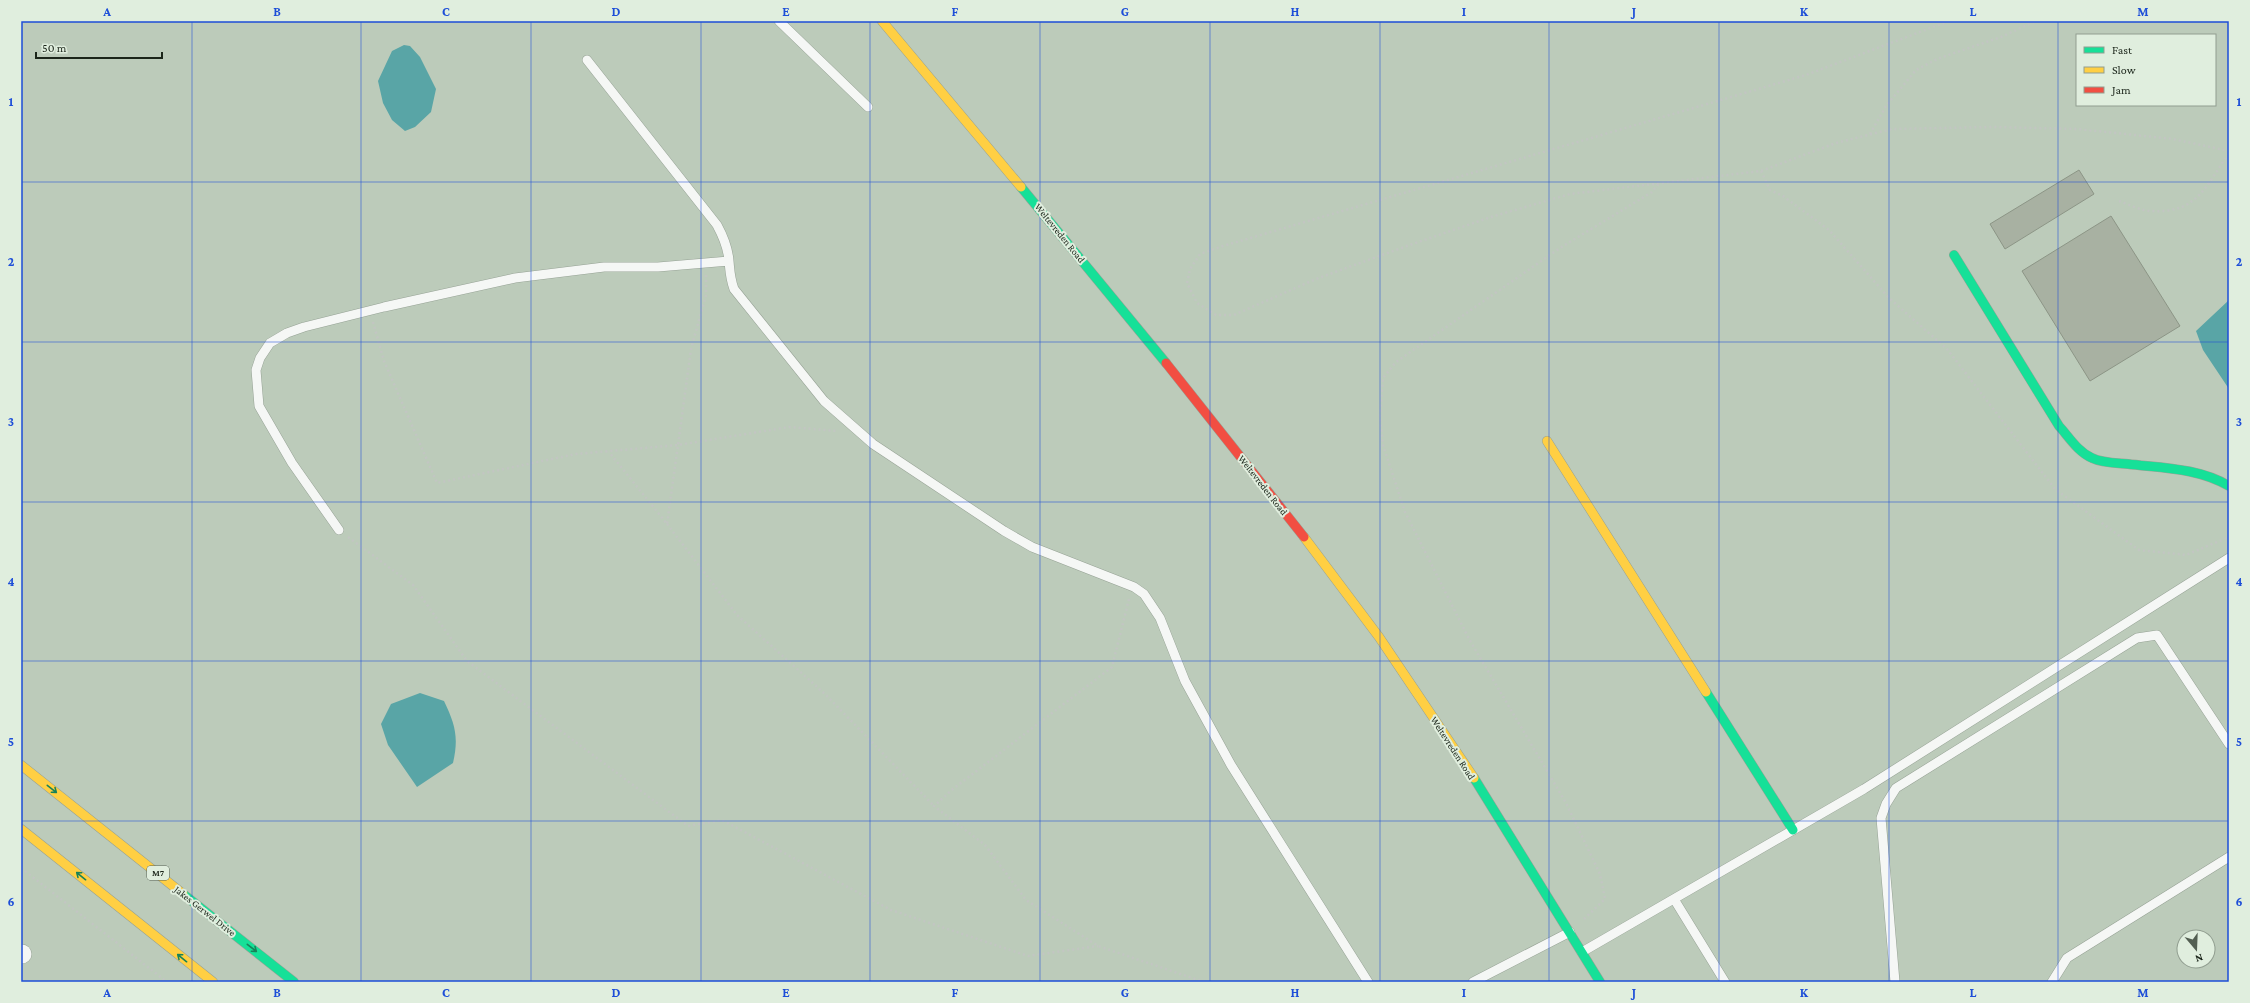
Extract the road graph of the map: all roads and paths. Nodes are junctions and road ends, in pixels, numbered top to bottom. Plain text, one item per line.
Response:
1 (779, 21) edge
2 (882, 21) edge
3 (1949, 21) edge
4 (2036, 21) edge
5 (587, 60) dead end
6 (868, 107) dead end
7 (1870, 135) junction
8 (2229, 152) edge
9 (1761, 171) junction
10 (1660, 182) junction
11 (2119, 200) dead end
12 (1954, 255) dead end
13 (729, 261) junction
14 (706, 264) junction
15 (370, 310) junction
16 (859, 432) junction
17 (1547, 441) dead end
18 (678, 445) junction
19 (610, 452) junction
20 (2229, 486) edge
21 (667, 524) junction
22 (339, 530) joint
23 (2229, 537) edge
24 (2229, 558) edge
25 (1134, 587) junction
26 (2229, 744) edge
27 (21, 764) edge
28 (934, 806) junction
29 (21, 829) edge
30 (1793, 830) junction
31 (2229, 857) edge
32 (21, 868) edge
33 (1674, 899) junction
34 (1570, 932) junction
35 (1098, 946) junction
36 (1582, 952) junction
37 (167, 982) edge
38 (212, 982) edge
39 (294, 982) edge
40 (1204, 982) edge
41 (1368, 982) edge
42 (1473, 982) edge
43 (1600, 982) edge
44 (1725, 982) edge
45 (1895, 982) edge
46 (2052, 982) edge

1 - 6 lane
2 - 34 main road, Weltevreden Road
3 - 10 path
4 - 7 path
5 - 13 lane
7 - 8 path
7 - 9 path
8 - 11 path
9 - 10 path
9 - 23 path
10 - 34 path
12 - 20 main road
13 - 14 lane
13 - 16 lane
14 - 15 lane
14 - 18 path
15 - 19 path
15 - 22 lane
16 - 18 path
16 - 25 lane
17 - 30 main road
18 - 19 path
18 - 21 path
19 - 21 path
21 - 28 path
22 - 35 path
24 - 30 lane
25 - 28 path
25 - 41 lane
26 - 45 lane
27 -> 39 main road, Jakes Gerwel Drive / M7
28 - 35 path
38 -> 29 main road
30 - 33 lane
31 - 46 lane
32 - 37 path
33 - 36 lane
33 - 44 lane
34 - 36 main road, Weltevreden Road
34 - 42 lane
35 - 40 path
36 - 43 main road, Weltevreden Road

